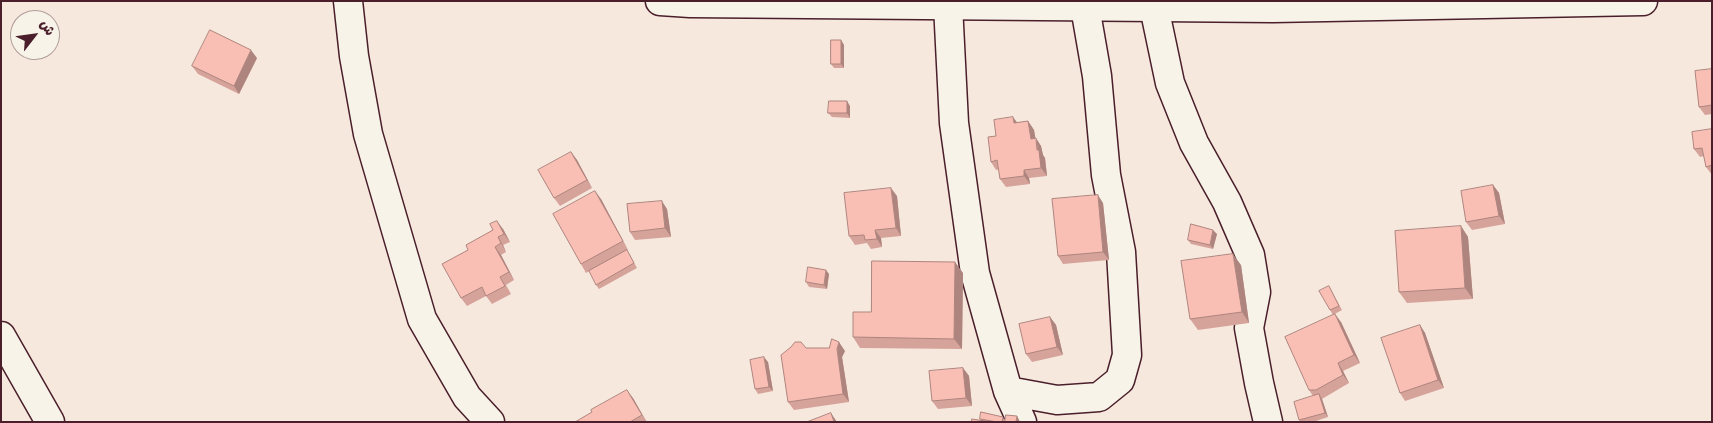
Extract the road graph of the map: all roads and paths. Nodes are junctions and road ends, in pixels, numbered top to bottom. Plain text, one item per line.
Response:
1 (348, 1) edge
2 (660, 1) edge
3 (1643, 1) edge
4 (948, 5) junction
5 (1085, 6) junction
6 (1154, 7) junction
7 (1, 336) edge
8 (1008, 391) junction
9 (50, 422) edge
10 (490, 422) edge
11 (1022, 422) edge
12 (1268, 422) edge

1 - 10 street
2 - 4 street
3 - 6 street
4 - 5 street
4 - 8 street
5 - 6 street
5 - 8 street
6 - 12 street
7 - 9 street
8 - 11 street

